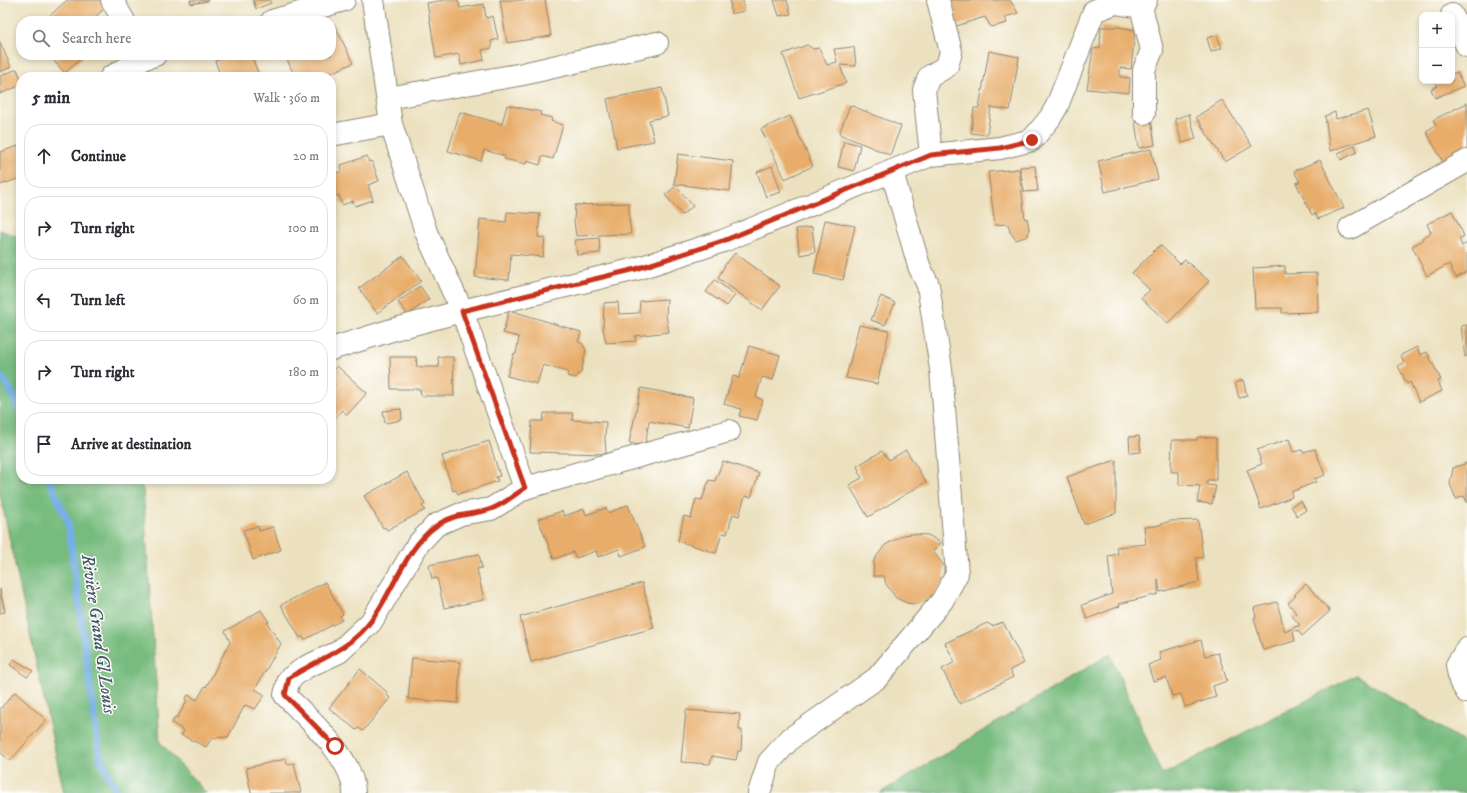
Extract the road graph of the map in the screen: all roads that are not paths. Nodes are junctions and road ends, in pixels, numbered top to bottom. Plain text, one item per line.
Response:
1 (112, 0) edge
2 (344, 0) edge
3 (373, 0) edge
4 (938, 0) edge
5 (1445, 0) edge
6 (1143, 4) edge
7 (1451, 12) edge
8 (121, 16) edge
9 (289, 16) edge
10 (1455, 21) edge
11 (656, 43) dead end
12 (1467, 46) edge
13 (141, 60) edge
14 (120, 72) edge
15 (388, 98) junction
16 (1144, 112) dead end
17 (391, 124) junction
18 (336, 134) edge
19 (931, 155) junction
20 (1467, 161) edge
21 (892, 172) junction
22 (1350, 228) dead end
23 (462, 311) junction
24 (336, 347) edge
25 (729, 431) dead end
26 (525, 488) junction
27 (1467, 648) edge
28 (1467, 692) edge
29 (354, 793) edge
30 (759, 793) edge

1 - 8 street
2 - 9 street
3 - 15 street
4 - 19 street
5 - 7 street
6 - 16 street
6 - 19 street
10 - 12 street
11 - 15 street
13 - 14 street
15 - 17 street
17 - 18 street
17 - 23 street
19 - 21 street
20 - 22 street
21 - 23 street
21 - 30 street
23 - 24 street
23 - 26 street
25 - 26 street
26 - 29 street
27 - 28 street

